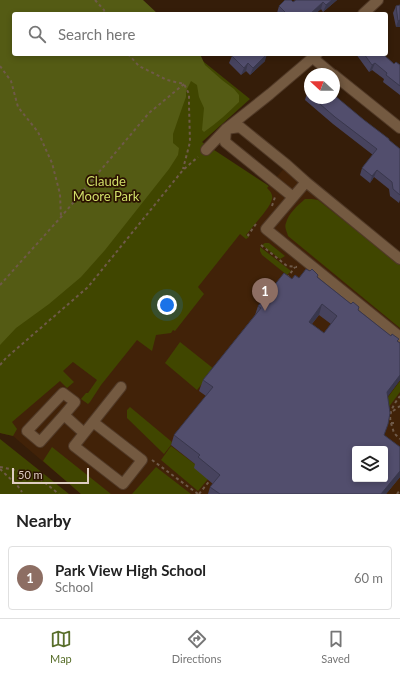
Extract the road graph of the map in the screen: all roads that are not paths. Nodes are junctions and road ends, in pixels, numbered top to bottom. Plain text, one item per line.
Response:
1 (378, 0) edge
2 (364, 12) edge
3 (315, 56) edge
4 (326, 68) edge
5 (340, 81) edge
6 (400, 128) edge
7 (226, 129) junction
8 (206, 150) road end
9 (306, 182) junction
10 (293, 197) junction
11 (400, 259) edge
12 (400, 337) edge
13 (121, 387) dead end
14 (64, 415) junction
15 (94, 422) junction
16 (84, 433) junction

1 - 2 street
3 - 4 street
3 - 7 street
5 - 6 street
7 - 8 street
7 - 9 street
7 - 10 street
9 - 10 street
9 - 11 street
10 - 12 street
13 - 15 street
14 - 14 street
14 - 16 street
15 - 16 street
15 - 16 street

